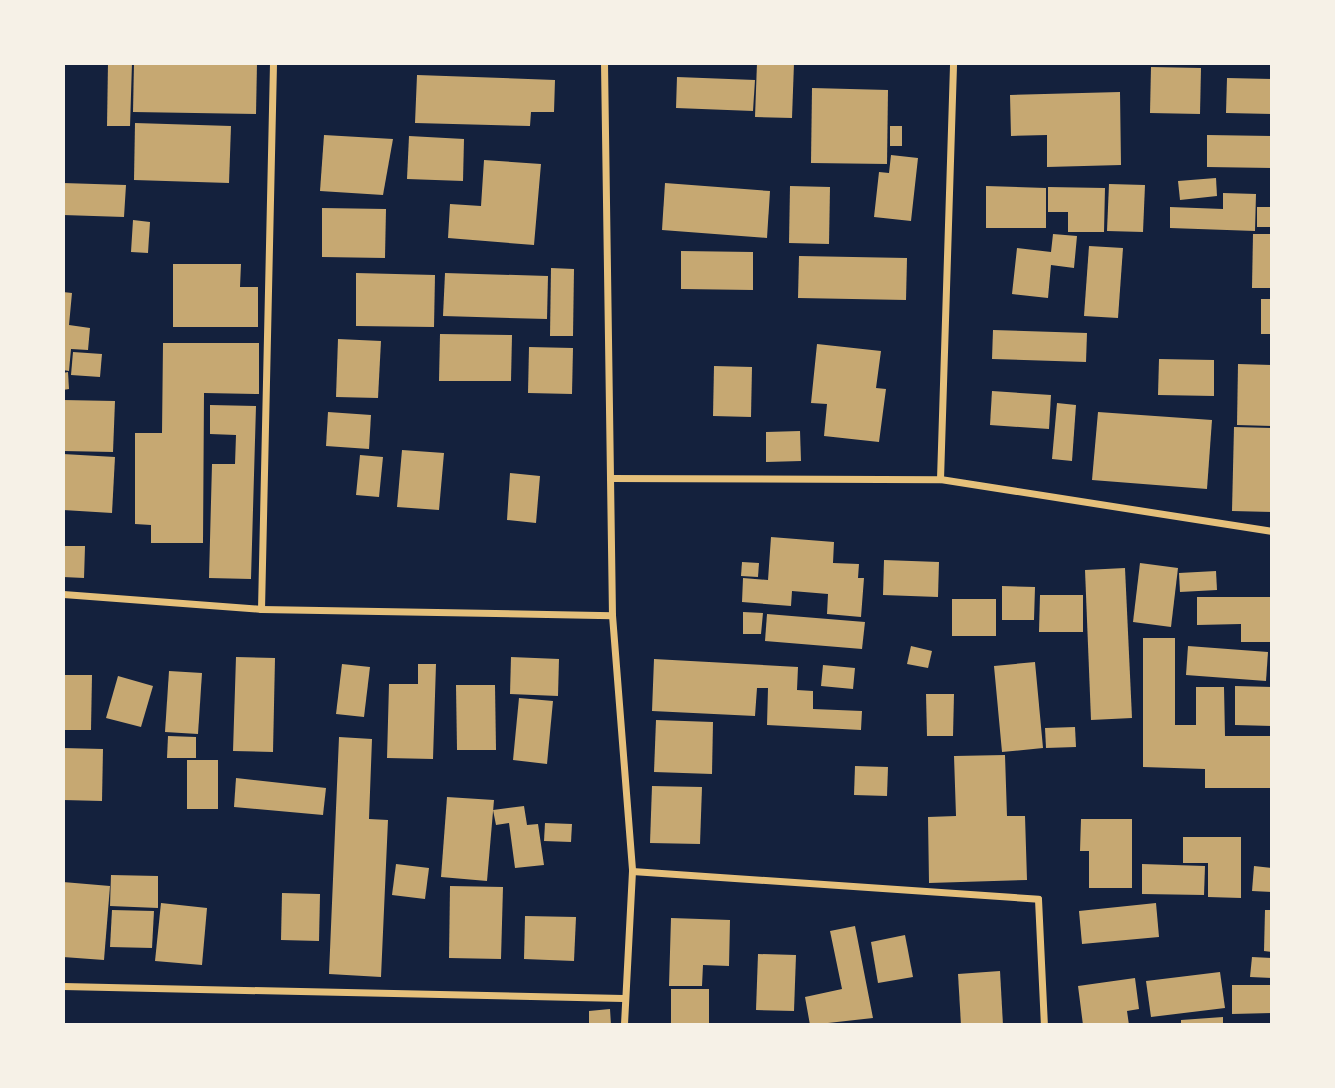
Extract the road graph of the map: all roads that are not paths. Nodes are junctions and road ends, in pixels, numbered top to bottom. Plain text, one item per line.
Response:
1 (273, 63) edge
2 (604, 63) edge
3 (953, 63) edge
4 (611, 478) junction
5 (940, 479) junction
6 (1272, 531) edge
7 (63, 594) edge
8 (261, 609) junction
9 (611, 615) junction
10 (632, 871) junction
11 (63, 986) edge
12 (623, 998) junction
13 (624, 1025) edge
14 (1044, 1025) edge

1 - 8 street
2 - 4 street
3 - 5 street
4 - 5 street
4 - 9 street
5 - 6 street
7 - 8 street
8 - 9 street
9 - 10 street
10 - 12 street
10 - 14 street
11 - 12 street
12 - 13 street

